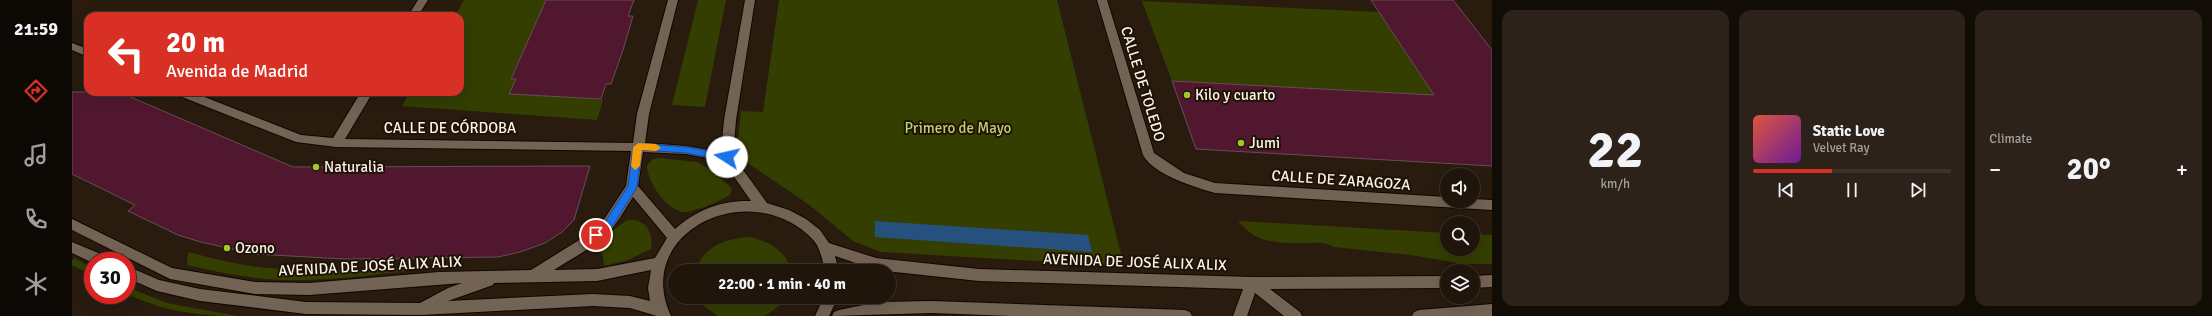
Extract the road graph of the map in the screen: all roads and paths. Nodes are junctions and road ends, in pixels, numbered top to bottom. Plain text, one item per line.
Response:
1 (423, 0) edge
2 (673, 0) edge
3 (750, 0) edge
4 (1102, 0) edge
5 (416, 12) edge
6 (72, 46) edge
7 (84, 51) edge
8 (191, 96) edge
9 (365, 96) edge
10 (336, 143) junction
11 (638, 147) junction
12 (727, 157) junction
13 (1188, 181) joint
14 (632, 187) junction
15 (1492, 205) edge
16 (762, 207) junction
17 (72, 224) edge
18 (674, 238) junction
19 (72, 247) edge
20 (824, 247) junction
21 (84, 252) edge
22 (658, 263) junction
23 (830, 264) edge
24 (136, 276) edge
25 (530, 276) junction
26 (501, 277) junction
27 (1440, 282) edge
28 (1480, 282) edge
29 (1492, 282) edge
30 (1252, 283) junction
31 (828, 304) edge
32 (1492, 310) edge
33 (310, 312) edge
34 (661, 312) edge
35 (417, 313) edge
36 (1131, 315) edge
37 (822, 316) edge
38 (839, 316) edge
39 (1185, 316) edge
40 (1240, 316) edge
41 (1295, 316) edge
42 (1419, 316) edge

1 - 5 street
2 - 11 street
3 - 12 street
4 - 13 street, CALLE DE TOLEDO
6 - 7 street
8 - 10 street, CALLE DE CÓRDOBA
9 - 10 street
10 - 11 street, CALLE DE CÓRDOBA
11 - 12 street, CALLE DE CÓRDOBA
11 - 14 street
12 - 16 street
13 - 15 street, CALLE DE ZARAGOZA
14 - 18 street
14 - 25 street
16 - 18 street
16 - 20 street
17 - 26 street, AVENIDA DE JOSÉ ALIX ALIX
18 - 22 street
19 - 21 street
20 - 23 street
20 - 30 street, AVENIDA DE JOSÉ ALIX ALIX
22 - 25 street, AVENIDA DE JOSÉ ALIX ALIX
22 - 34 street
24 - 33 street
25 - 26 street, AVENIDA DE JOSÉ ALIX ALIX
26 - 35 street
27 - 30 street, AVENIDA DE JOSÉ ALIX ALIX
28 - 29 street
30 - 40 street
30 - 41 street
31 - 37 street
32 - 42 street
33 - 35 street
34 - 35 street
36 - 38 street
36 - 39 street

